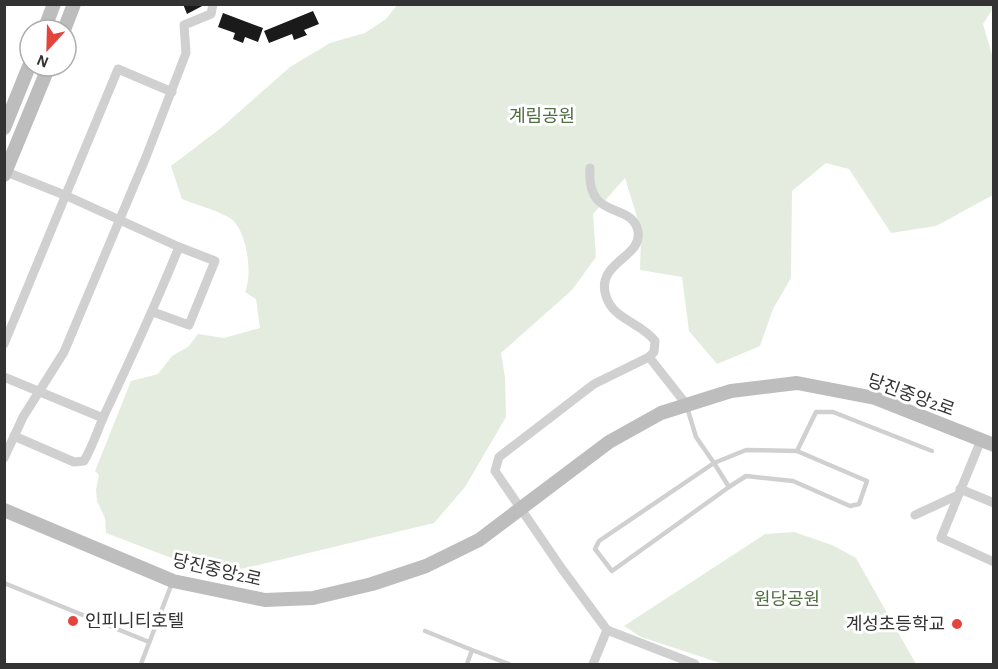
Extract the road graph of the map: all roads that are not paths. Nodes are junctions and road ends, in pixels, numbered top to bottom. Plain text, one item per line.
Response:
1 (213, 4) edge
2 (24, 78) edge
3 (44, 78) edge
4 (172, 92) junction
5 (4, 128) edge
6 (590, 168) dead end
7 (5, 173) edge
8 (66, 196) junction
9 (119, 221) junction
10 (179, 247) junction
11 (153, 312) junction
12 (4, 344) edge
13 (650, 357) junction
14 (4, 377) edge
15 (38, 392) junction
16 (686, 404) junction
17 (103, 418) junction
18 (14, 436) junction
19 (987, 443) edge
20 (796, 451) junction
21 (932, 451) dead end
22 (4, 458) edge
23 (714, 463) junction
24 (729, 487) junction
25 (959, 492) junction
26 (993, 503) edge
27 (522, 508) junction
28 (4, 510) edge
29 (915, 515) dead end
30 (993, 562) edge
31 (173, 580) junction
32 (4, 583) edge
33 (607, 630) junction
34 (425, 631) dead end
35 (149, 642) junction
36 (472, 650) junction
37 (141, 664) edge
38 (467, 664) edge
39 (509, 664) edge
40 (593, 664) edge
41 (695, 664) edge

1 - 4 street
2 - 5 street
3 - 7 street
4 - 8 street
4 - 9 street
6 - 13 street
7 - 8 street
8 - 9 street
8 - 12 street
9 - 10 street
9 - 15 street
10 - 11 street
10 - 11 street
11 - 17 street
13 - 16 street
13 - 27 street
14 - 15 street
15 - 17 street
15 - 18 street
16 - 19 street, 당진중앙2로
16 - 23 lane
16 - 27 street, 당진중앙2로
17 - 18 street
18 - 22 street
19 - 25 street, 당진중앙2로
20 - 21 lane
20 - 23 lane
20 - 24 lane
23 - 24 lane
23 - 24 lane
25 - 26 street
25 - 29 street
25 - 30 street, 당진중앙2로
27 - 31 street, 당진중앙2로
27 - 33 street
28 - 31 street, 당진중앙2로
31 - 35 lane
32 - 35 lane
33 - 40 street
33 - 41 street
34 - 36 lane
35 - 37 lane
36 - 38 lane
36 - 39 lane

